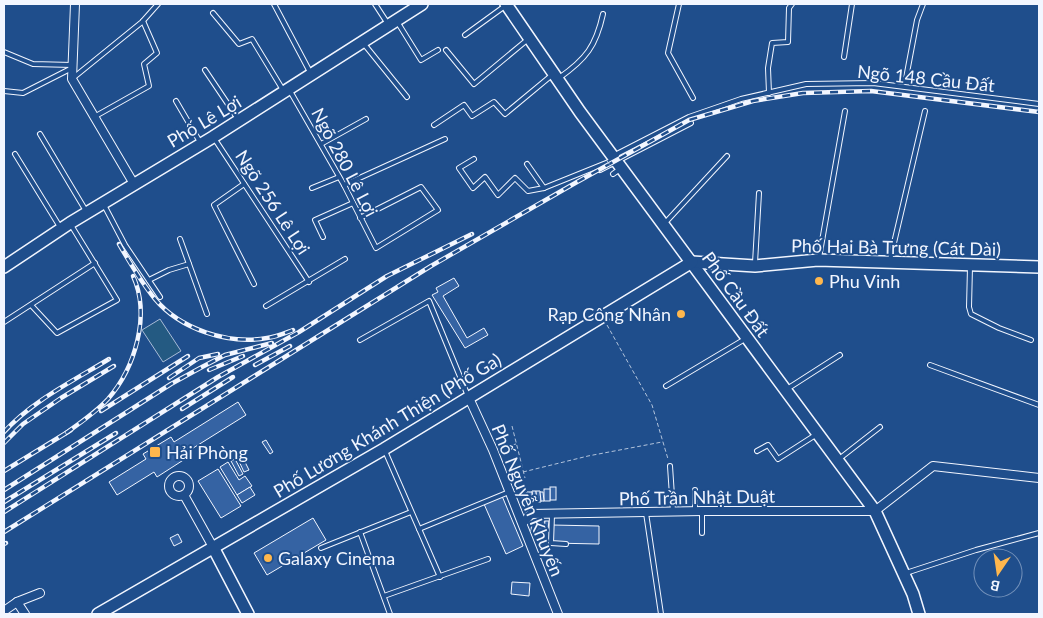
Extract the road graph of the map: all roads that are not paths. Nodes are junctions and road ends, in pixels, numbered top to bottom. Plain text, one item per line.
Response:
1 (75, 4) edge
2 (158, 4) edge
3 (274, 4) edge
4 (375, 4) edge
5 (422, 4) edge
6 (506, 4) edge
7 (679, 4) edge
8 (792, 4) edge
9 (852, 4) edge
10 (923, 4) edge
11 (213, 13) dead end
12 (603, 14) dead end
13 (143, 22) junction
14 (393, 23) junction
15 (465, 35) dead end
16 (529, 38) junction
17 (362, 42) junction
18 (438, 50) dead end
19 (446, 50) dead end
20 (4, 52) edge
21 (844, 57) dead end
22 (72, 66) junction
23 (205, 70) dead end
24 (311, 74) junction
25 (556, 77) junction
26 (906, 78) dead end
27 (72, 79) junction
28 (287, 90) junction
29 (4, 91) edge
30 (769, 93) junction
31 (407, 97) dead end
32 (693, 98) dead end
33 (176, 102) dead end
34 (1039, 104) edge
35 (845, 110) dead end
36 (925, 111) dead end
37 (94, 117) junction
38 (366, 119) dead end
39 (239, 120) junction
40 (691, 123) dead end
41 (434, 125) dead end
42 (40, 134) dead end
43 (214, 137) junction
44 (445, 138) dead end
45 (201, 144) junction
46 (321, 144) junction
47 (15, 154) dead end
48 (727, 156) dead end
49 (474, 159) dead end
50 (527, 164) dead end
51 (614, 165) junction
52 (600, 170) dead end
53 (339, 177) junction
54 (134, 184) junction
55 (244, 184) junction
56 (344, 185) junction
57 (312, 188) dead end
58 (544, 188) junction
59 (758, 193) dead end
60 (103, 203) junction
61 (352, 203) junction
62 (87, 213) junction
63 (360, 218) junction
64 (663, 224) junction
65 (66, 226) junction
66 (323, 237) dead end
67 (180, 240) dead end
68 (345, 259) dead end
69 (818, 260) junction
70 (692, 262) junction
71 (890, 262) junction
72 (95, 263) junction
73 (189, 264) junction
74 (970, 265) junction
75 (4, 266) edge
76 (755, 266) junction
77 (1039, 267) edge
78 (149, 280) junction
79 (309, 282) junction
80 (254, 284) dead end
81 (160, 297) dead end
82 (31, 305) junction
83 (266, 306) dead end
84 (206, 314) dead end
85 (4, 322) edge
86 (747, 338) junction
87 (360, 340) dead end
88 (1031, 340) dead end
89 (840, 355) dead end
90 (930, 365) dead end
91 (666, 386) dead end
92 (785, 390) junction
93 (469, 398) junction
94 (1039, 405) edge
95 (880, 427) dead end
96 (817, 434) junction
97 (384, 449) junction
98 (757, 451) dead end
99 (837, 461) junction
100 (670, 466) road end
101 (1039, 478) edge
102 (695, 490) dead end
103 (509, 492) junction
104 (184, 494) dead end
105 (518, 511) junction
106 (699, 511) junction
107 (875, 511) junction
108 (411, 512) junction
109 (673, 512) junction
110 (646, 513) junction
111 (531, 514) junction
112 (552, 515) junction
113 (522, 523) junction
114 (419, 529) junction
115 (360, 532) junction
116 (702, 533) dead end
117 (1039, 533) edge
118 (566, 544) dead end
119 (213, 547) junction
120 (321, 548) dead end
121 (488, 559) dead end
122 (904, 574) junction
123 (440, 577) junction
124 (40, 593) dead end
125 (384, 596) junction
126 (17, 602) junction
127 (4, 611) edge
128 (25, 614) edge
129 (98, 614) edge
130 (248, 614) edge
131 (390, 614) edge
132 (558, 614) edge
133 (661, 614) edge
134 (919, 614) edge

1 - 22 street
2 - 13 lane
3 - 24 lane
4 - 14 lane
5 - 14 main road, Phố Lê Lợi
6 - 15 lane
6 - 16 main road, Phố Cầu Đất
7 - 32 lane
8 - 30 lane
9 - 21 lane
10 - 26 lane
11 - 28 lane, Ngõ 280 Lê Lợi
12 - 25 lane
13 - 27 lane
13 - 37 lane
14 - 17 main road, Phố Lê Lợi
14 - 18 lane
16 - 19 lane
16 - 25 main road, Phố Cầu Đất
17 - 24 main road, Phố Lê Lợi
17 - 31 lane
20 - 22 lane
22 - 27 street
22 - 29 lane
23 - 39 lane
24 - 28 main road, Phố Lê Lợi
25 - 41 lane
25 - 51 main road, Phố Cầu Đất
27 - 37 street
28 - 39 main road, Phố Lê Lợi
28 - 46 lane, Ngõ 280 Lê Lợi
30 - 34 lane, Ngõ 148 Cầu Đất
30 - 51 lane, Ngõ 148 Cầu Đất
33 - 45 lane
35 - 69 lane
36 - 71 lane
37 - 54 street
38 - 46 lane
39 - 43 main road, Phố Lê Lợi
40 - 51 lane
42 - 62 lane
43 - 45 main road, Phố Lê Lợi
43 - 55 lane, Ngõ 256 Lê Lợi
44 - 56 lane
45 - 54 main road, Phố Lê Lợi
46 - 53 lane, Ngõ 280 Lê Lợi
47 - 65 lane
48 - 64 lane
49 - 58 lane
50 - 58 lane
51 - 52 lane
51 - 58 lane
51 - 64 main road, Phố Cầu Đất
53 - 56 lane, Ngõ 280 Lê Lợi
53 - 57 lane
54 - 60 main road, Phố Lê Lợi
55 - 79 lane, Ngõ 256 Lê Lợi
55 - 80 lane
56 - 61 lane, Ngõ 280 Lê Lợi
59 - 76 lane
60 - 62 main road, Phố Lê Lợi
60 - 78 lane
61 - 63 lane, Ngõ 280 Lê Lợi
61 - 66 lane
62 - 65 main road, Phố Lê Lợi
63 - 63 lane, Ngõ 280 Lê Lợi
64 - 70 main road, Phố Cầu Đất
65 - 72 lane
65 - 75 main road, Phố Lê Lợi
67 - 73 lane
68 - 79 lane
69 - 71 main road, Phố Hai Bà Trưng (Cát Dài)
69 - 76 main road, Phố Hai Bà Trưng (Cát Dài)
70 - 76 main road, Phố Hai Bà Trưng (Cát Dài)
70 - 86 main road, Phố Cầu Đất
70 - 93 main road, Phố Lương Khánh Thiện (Phố Ga)
71 - 74 main road, Phố Hai Bà Trưng (Cát Dài)
72 - 82 lane
72 - 82 lane
73 - 78 lane
73 - 84 lane
74 - 77 main road, Phố Hai Bà Trưng (Cát Dài)
74 - 88 lane
78 - 81 lane
79 - 83 lane
82 - 85 lane
86 - 91 lane
86 - 92 main road, Phố Cầu Đất
87 - 93 lane
89 - 92 lane
90 - 94 lane
92 - 96 main road, Phố Cầu Đất
93 - 97 main road, Phố Lương Khánh Thiện (Phố Ga)
93 - 103 street, Phố Nguyễn Khuyến
95 - 99 lane
96 - 98 lane
96 - 99 main road, Phố Cầu Đất
97 - 108 lane
97 - 119 main road, Phố Lương Khánh Thiện (Phố Ga)
99 - 107 main road, Phố Cầu Đất
100 - 109 lane
101 - 107 street
102 - 106 lane
103 - 105 street, Phố Nguyễn Khuyến
103 - 114 lane
104 - 119 street
105 - 111 street, Phố Trần Nhật Duật
105 - 113 street, Phố Nguyễn Khuyến
106 - 107 street, Phố Trần Nhật Duật
106 - 109 street, Phố Trần Nhật Duật
106 - 116 lane
107 - 122 main road, Phố Cầu Đất
108 - 114 lane
108 - 115 lane
109 - 110 street, Phố Trần Nhật Duật
110 - 112 street, Phố Trần Nhật Duật
110 - 133 lane
111 - 112 street, Phố Trần Nhật Duật
111 - 113 street
112 - 118 lane
113 - 132 street, Phố Nguyễn Khuyến
114 - 123 lane
115 - 120 lane
115 - 125 lane
117 - 122 lane
119 - 129 main road, Phố Lương Khánh Thiện (Phố Ga)
119 - 130 main road
121 - 123 lane
122 - 134 main road, Phố Cầu Đất
123 - 125 lane
124 - 126 street
125 - 131 lane
126 - 127 street
126 - 128 street

